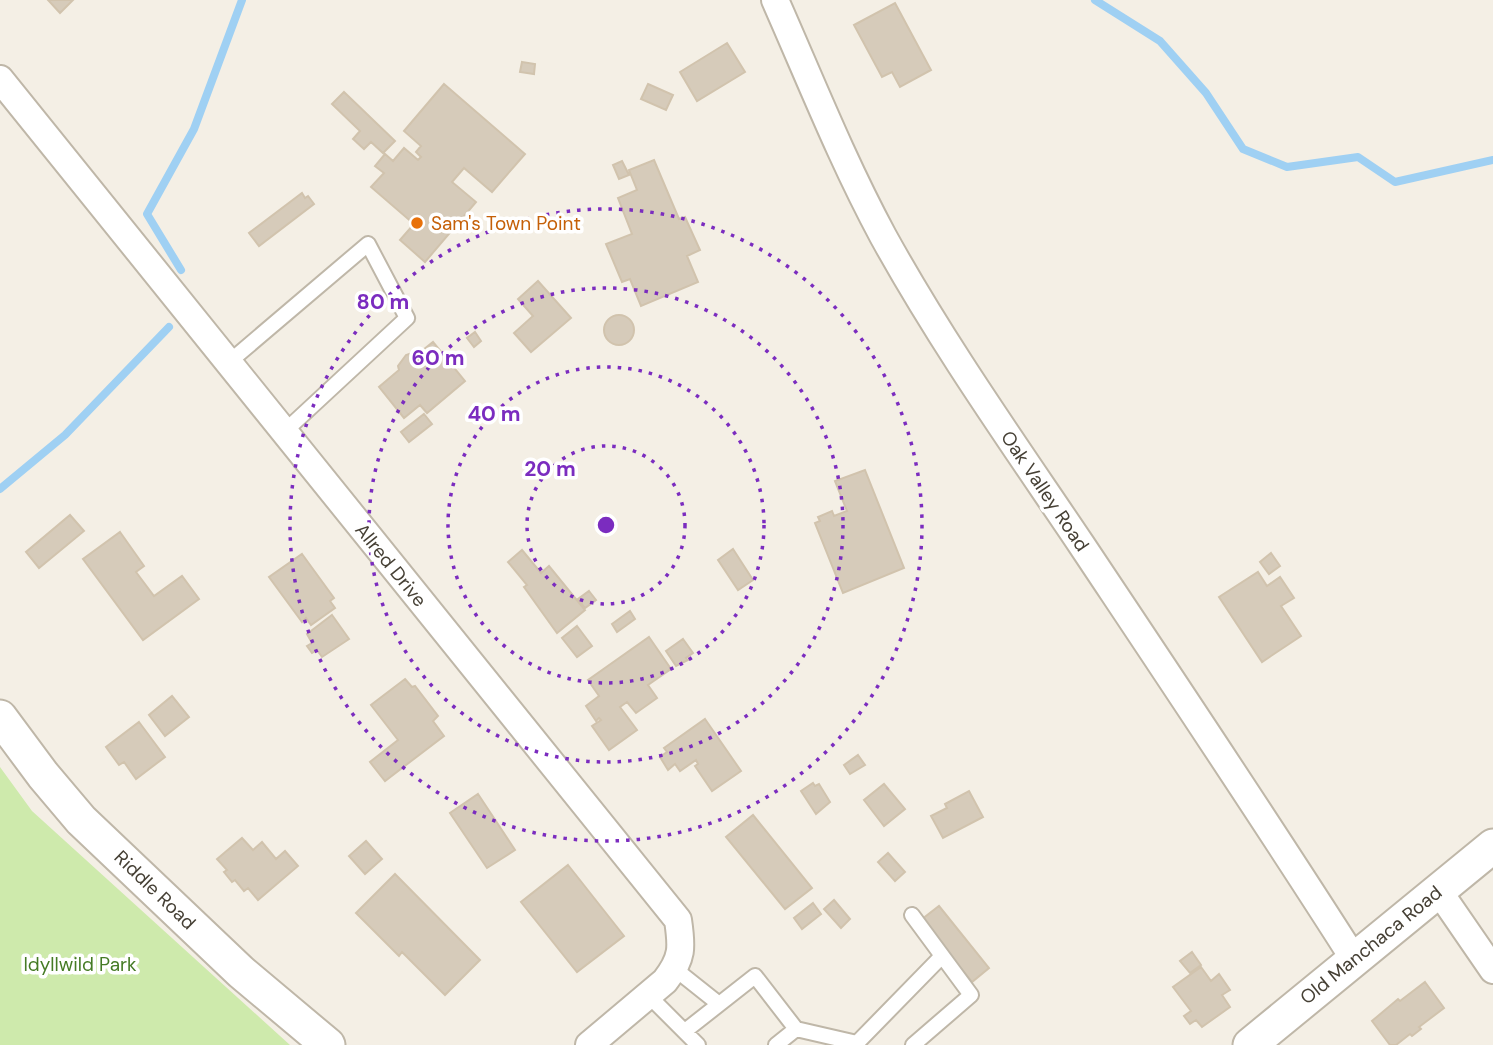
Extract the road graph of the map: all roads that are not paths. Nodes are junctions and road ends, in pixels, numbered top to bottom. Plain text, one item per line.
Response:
1 (775, 0) edge
2 (0, 79) edge
3 (228, 363) junction
4 (284, 432) junction
5 (0, 717) edge
6 (1493, 846) edge
7 (1438, 890) junction
8 (912, 915) dead end
9 (942, 956) junction
10 (1354, 959) junction
11 (675, 969) junction
12 (1493, 970) edge
13 (649, 996) junction
14 (719, 1004) junction
15 (796, 1029) junction
16 (685, 1031) junction
17 (858, 1044) edge
18 (328, 1045) edge
19 (589, 1045) edge
20 (698, 1045) edge
21 (776, 1045) edge
22 (913, 1045) edge
23 (1250, 1045) edge

1 - 10 street, Oak Valley Road
2 - 3 street, Allred Drive
3 - 4 street, Allred Drive
3 - 4 lane
4 - 11 street, Allred Drive
5 - 18 street, Riddle Road
6 - 7 street, Old Manchaca Road
7 - 10 street, Old Manchaca Road
7 - 12 street
8 - 9 lane
9 - 17 lane
9 - 22 lane
10 - 23 street, Old Manchaca Road
11 - 13 street
11 - 14 lane
13 - 16 lane
13 - 19 street
14 - 15 lane
14 - 16 lane
15 - 17 lane
15 - 21 lane
16 - 20 lane

